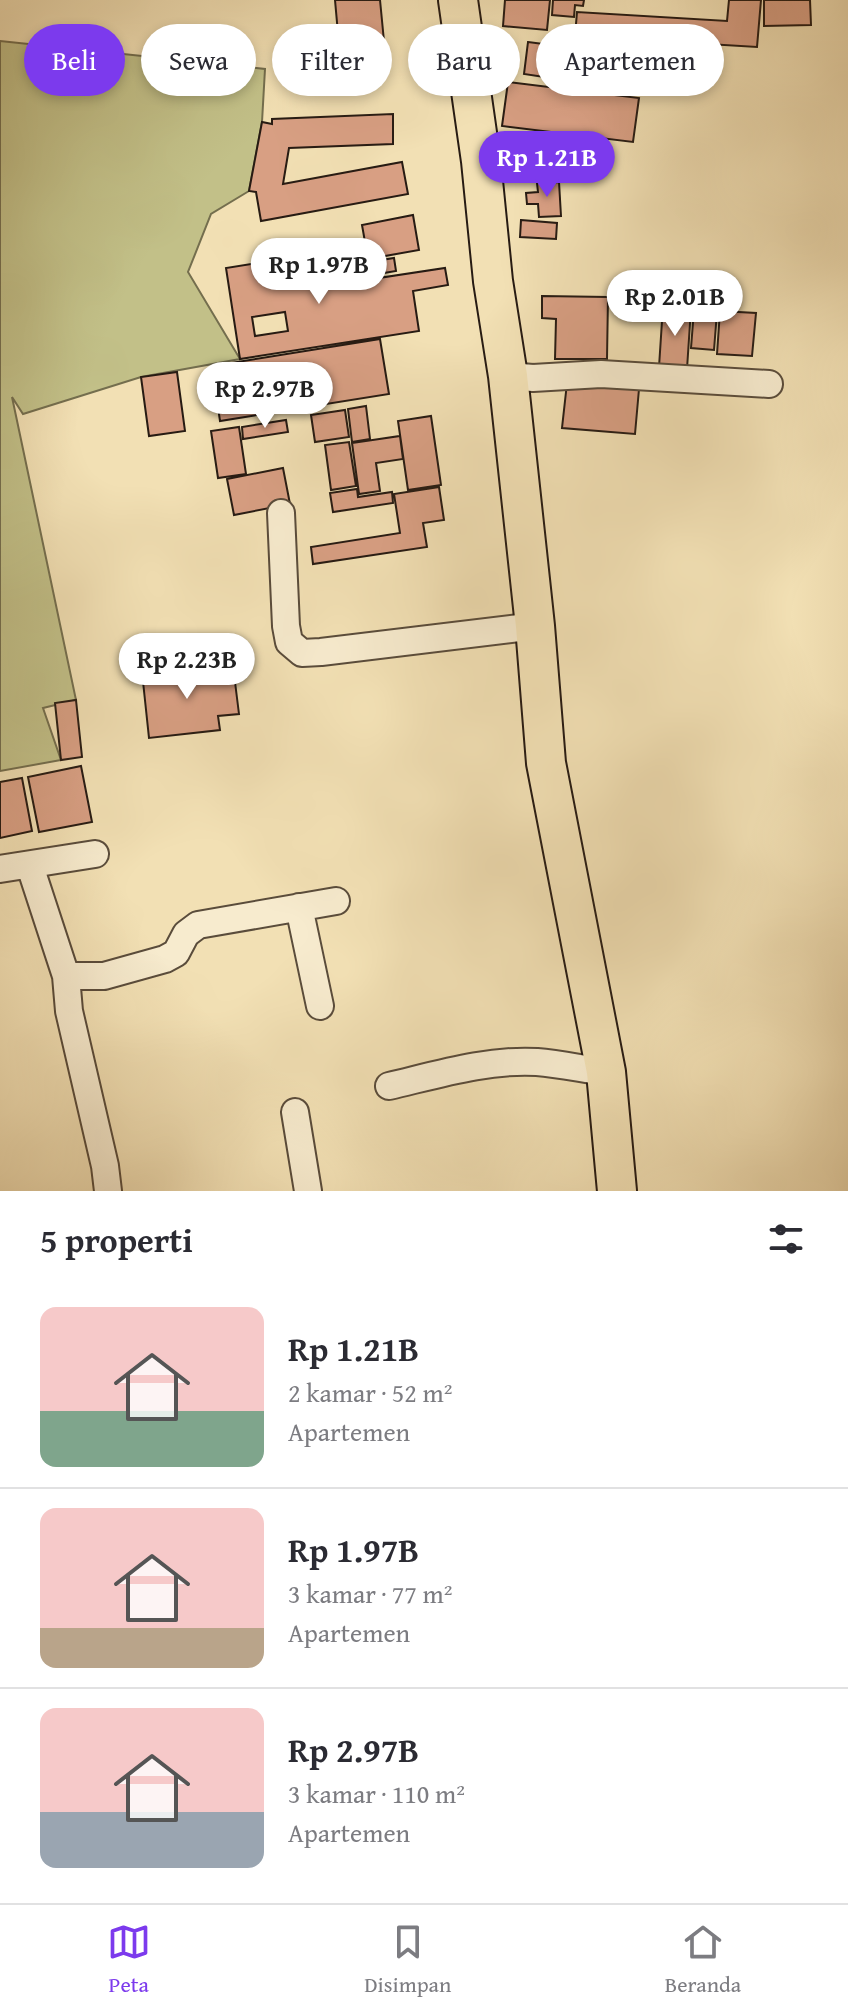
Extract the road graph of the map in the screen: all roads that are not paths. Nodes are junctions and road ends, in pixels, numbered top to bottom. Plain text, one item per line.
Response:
1 (458, 0) edge
2 (508, 376) junction
3 (769, 384) dead end
4 (281, 513) dead end
5 (535, 626) junction
6 (95, 854) dead end
7 (30, 866) junction
8 (0, 869) edge
9 (336, 901) dead end
10 (299, 907) junction
11 (66, 976) junction
12 (320, 1006) dead end
13 (606, 1072) junction
14 (389, 1086) dead end
15 (295, 1112) dead end
16 (108, 1191) edge
17 (308, 1191) edge
18 (617, 1191) edge

1 - 2 highway
2 - 3 street
2 - 5 highway
4 - 5 street
5 - 13 highway
6 - 7 street
7 - 8 street
7 - 11 street
9 - 10 street
10 - 11 street
10 - 12 street
11 - 16 street
13 - 14 street
13 - 18 highway
15 - 17 street

